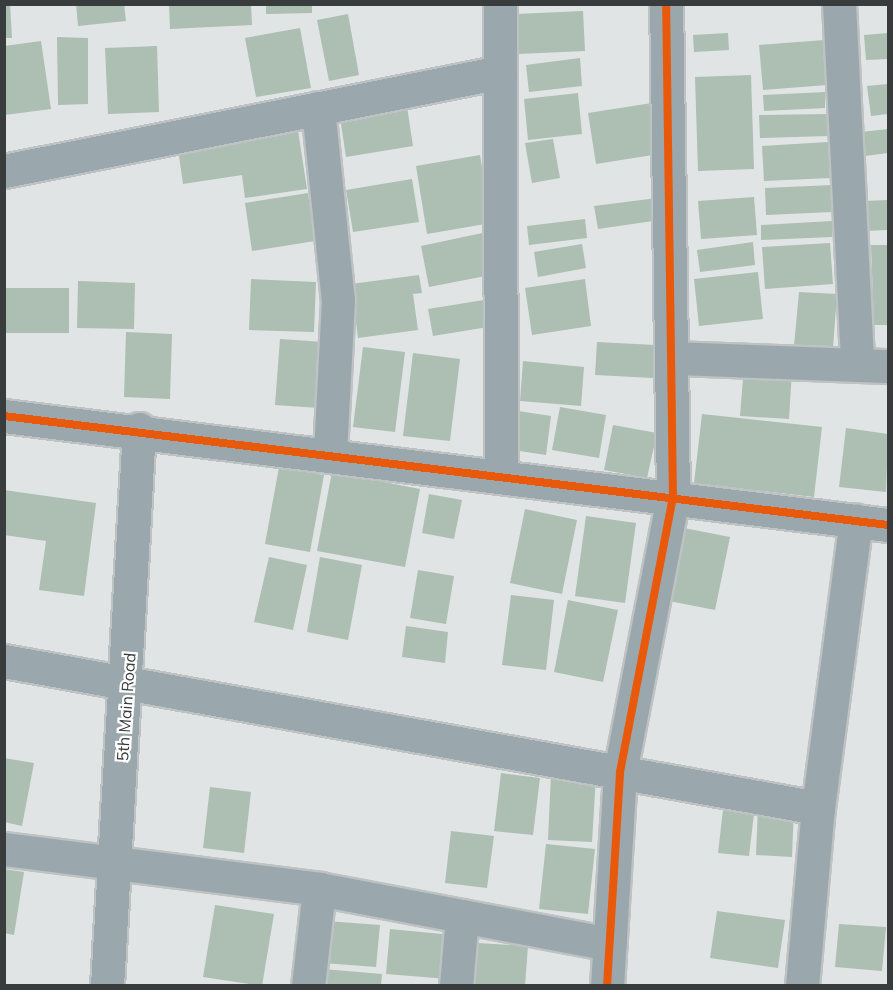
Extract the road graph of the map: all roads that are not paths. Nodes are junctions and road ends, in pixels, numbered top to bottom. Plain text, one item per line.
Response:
1 (500, 4) edge
2 (666, 4) edge
3 (839, 4) edge
4 (496, 74) junction
5 (318, 108) junction
6 (4, 171) edge
7 (675, 358) junction
8 (873, 366) edge
9 (4, 416) edge
10 (139, 429) junction
11 (330, 453) junction
12 (501, 475) junction
13 (673, 497) junction
14 (856, 520) junction
15 (888, 525) edge
16 (4, 661) edge
17 (128, 683) junction
18 (620, 772) junction
19 (818, 808) junction
20 (4, 849) edge
21 (116, 865) junction
22 (320, 889) junction
23 (462, 916) junction
24 (610, 944) junction
25 (107, 986) edge
26 (308, 986) edge
27 (456, 986) edge
28 (607, 986) edge
29 (802, 986) edge

1 - 4 street
2 - 7 street
3 - 8 street
4 - 5 street
4 - 12 street
5 - 6 street
5 - 11 street
7 - 8 street
7 - 13 street
9 - 10 street
10 - 11 street
10 - 17 street, 5th Main Road
11 - 12 street
12 - 13 street
13 - 14 street
13 - 18 street
14 - 15 street
14 - 19 street
16 - 17 street
17 - 18 street
17 - 21 street, 5th Main Road
18 - 19 street
18 - 24 street
19 - 29 street
20 - 21 street
21 - 22 street
21 - 25 street, 5th Main Road
22 - 23 street
22 - 26 street
23 - 24 street
23 - 27 street
24 - 28 street

